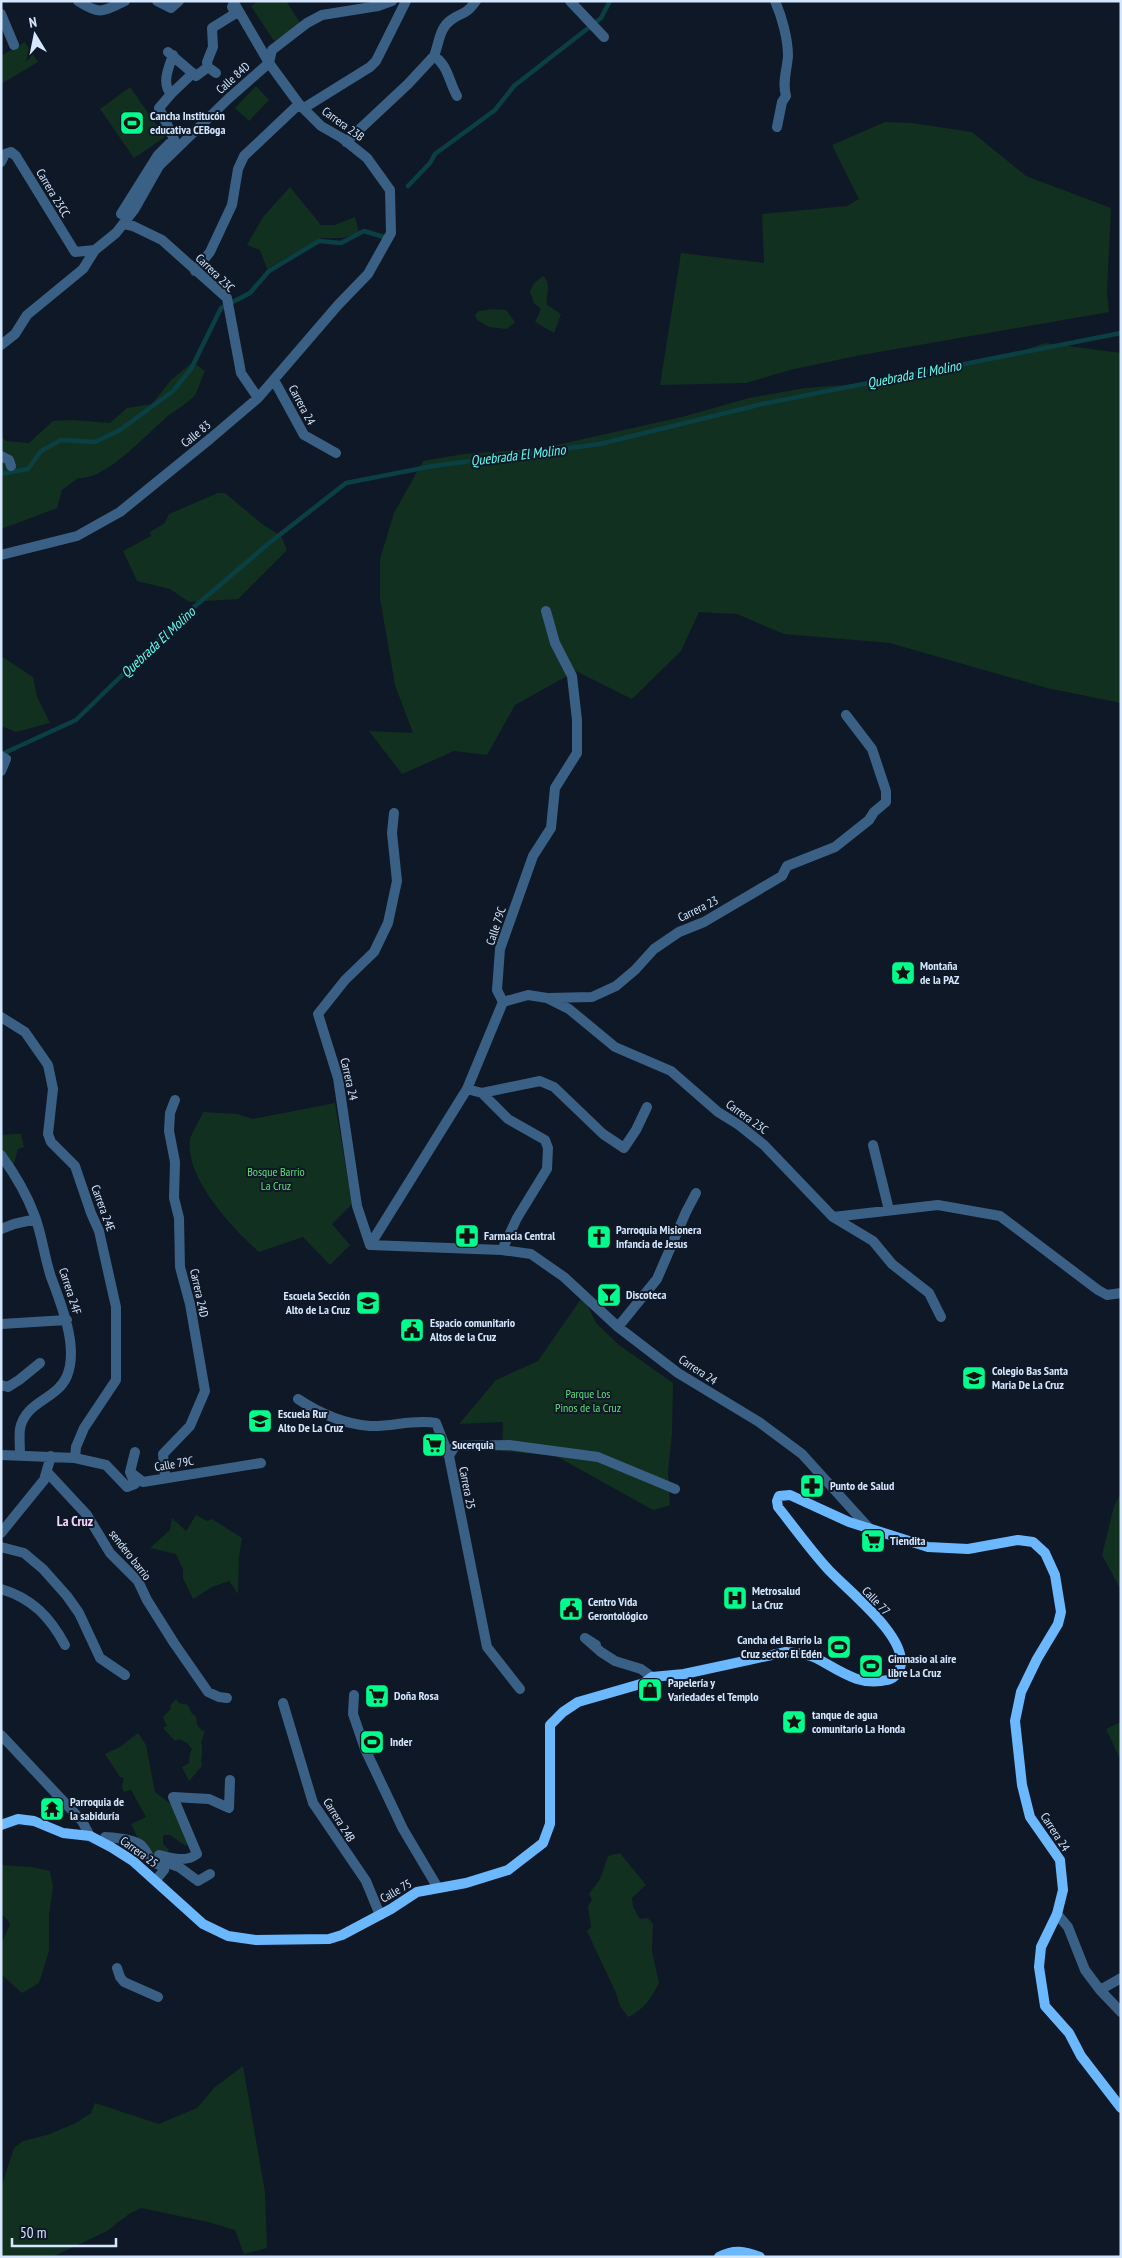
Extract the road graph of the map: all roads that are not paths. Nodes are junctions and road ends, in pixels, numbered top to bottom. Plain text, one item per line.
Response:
1 (78, 1) edge
2 (84, 1) edge
3 (119, 1) edge
4 (125, 1) edge
5 (157, 1) edge
6 (179, 1) edge
7 (392, 1) edge
8 (406, 1) edge
9 (476, 1) edge
10 (570, 1) edge
11 (776, 1) edge
12 (234, 2) edge
13 (1, 14) edge
14 (601, 34) dead end
15 (14, 45) dead end
16 (434, 56) junction
17 (269, 63) junction
18 (193, 73) junction
19 (172, 94) junction
20 (457, 96) dead end
21 (302, 106) junction
22 (777, 127) dead end
23 (346, 142) junction
24 (3, 158) edge
25 (123, 219) junction
26 (95, 250) junction
27 (196, 271) junction
28 (368, 274) joint
29 (1, 345) edge
30 (274, 380) junction
31 (258, 398) junction
32 (336, 453) dead end
33 (1, 456) edge
34 (11, 466) dead end
35 (1, 555) edge
36 (546, 610) dead end
37 (846, 714) dead end
38 (1, 756) edge
39 (1, 771) edge
40 (394, 813) dead end
41 (547, 998) junction
42 (502, 1002) junction
43 (1, 1017) edge
44 (467, 1089) junction
45 (482, 1093) junction
46 (175, 1100) dead end
47 (647, 1107) dead end
48 (873, 1145) dead end
49 (1, 1155) edge
50 (696, 1193) dead end
51 (889, 1210) junction
52 (833, 1217) junction
53 (36, 1219) junction
54 (1, 1229) edge
55 (370, 1245) junction
56 (502, 1250) junction
57 (1121, 1294) edge
58 (941, 1317) dead end
59 (67, 1320) junction
60 (1, 1324) edge
61 (618, 1327) junction
62 (40, 1362) dead end
63 (1, 1385) edge
64 (298, 1399) dead end
65 (135, 1452) dead end
66 (1, 1455) edge
67 (20, 1455) junction
68 (51, 1456) junction
69 (449, 1456) junction
70 (76, 1458) junction
71 (261, 1463) dead end
72 (47, 1472) junction
73 (130, 1472) junction
74 (165, 1478) junction
75 (675, 1489) dead end
76 (869, 1528) junction
77 (1, 1533) edge
78 (1, 1547) edge
79 (1045, 1553) joint
80 (1, 1589) edge
81 (65, 1644) dead end
82 (596, 1645) dead end
83 (125, 1675) dead end
84 (652, 1677) junction
85 (520, 1689) dead end
86 (354, 1695) dead end
87 (227, 1698) dead end
88 (283, 1703) dead end
89 (563, 1712) joint
90 (1, 1735) edge
91 (230, 1780) dead end
92 (1, 1825) edge
93 (90, 1836) junction
94 (106, 1837) dead end
95 (159, 1855) junction
96 (165, 1866) junction
97 (210, 1874) dead end
98 (156, 1880) junction
99 (438, 1888) junction
100 (1057, 1914) junction
101 (380, 1915) junction
102 (203, 1924) joint
103 (117, 1968) dead end
104 (1121, 1978) edge
105 (1100, 1990) junction
106 (158, 1998) dead end
107 (1121, 2012) edge
108 (1121, 2108) edge
109 (719, 2257) edge
110 (760, 2257) edge

1 - 4 street
2 - 3 street
5 - 6 street
7 - 17 street, Calle 84D
8 - 21 street
9 - 16 street
10 - 14 street
11 - 22 street
12 - 17 street, Carrera 23B
12 - 18 street
13 - 15 street
16 - 20 street
16 - 23 street
17 - 21 street, Carrera 23B
17 - 25 street, Calle 84D
18 - 19 street
18 - 19 street
19 - 25 street
21 - 23 street, Carrera 23B
21 - 27 street
23 - 28 street, Carrera 23B
24 - 26 street, Carrera 23CC
25 - 26 street, Calle 84D
25 - 27 street, Carrera 23C
26 - 29 street, Calle 84D
27 - 31 street, Carrera 23C
28 - 30 street, Calle 83
30 - 31 street, Calle 83
30 - 32 street, Carrera 24
31 - 35 street, Calle 83
33 - 34 street
36 - 42 street, Calle 79C
37 - 41 street, Carrera 23
38 - 39 street
40 - 55 street, Carrera 24
41 - 42 street, Carrera 23C
41 - 52 street, Carrera 23C
42 - 44 street
43 - 70 street, Carrera 24E
44 - 45 street
44 - 55 street
45 - 47 street
45 - 56 street
46 - 74 street, Carrera 24D
48 - 51 street
49 - 53 street, Carrera 24F
50 - 61 street
51 - 52 street
51 - 57 street
52 - 58 street, Carrera 23C
53 - 54 street
53 - 59 street, Carrera 24F
55 - 56 street, Carrera 24
56 - 61 street, Carrera 24
59 - 60 street
59 - 67 street, Carrera 24F
61 - 76 street, Carrera 24
62 - 63 street
64 - 69 street, Carrera 25
65 - 73 street
66 - 67 street
67 - 68 street
68 - 70 street
68 - 72 street
69 - 75 street
69 - 85 street, Carrera 25
70 - 73 street
71 - 74 street, Calle 79C
72 - 77 street
72 - 87 street, sendero barrio
73 - 74 street, Calle 79C
76 - 79 street, Calle 77
76 - 84 street, Calle 77
78 - 83 street
79 - 100 street, Carrera 24
80 - 81 street
82 - 84 street
84 - 89 street, Calle 77
86 - 99 street
88 - 101 street, Carrera 24B
89 - 99 street, Calle 75
90 - 93 street
91 - 95 street
92 - 93 street
93 - 98 street, Carrera 25
94 - 96 street
95 - 96 street
95 - 97 street
96 - 98 street
98 - 102 street, Carrera 25
99 - 101 street, Calle 75
100 - 105 street
100 - 108 street, Carrera 24
101 - 102 street, Calle 75
103 - 106 street
104 - 105 street
105 - 107 street
109 - 110 street

